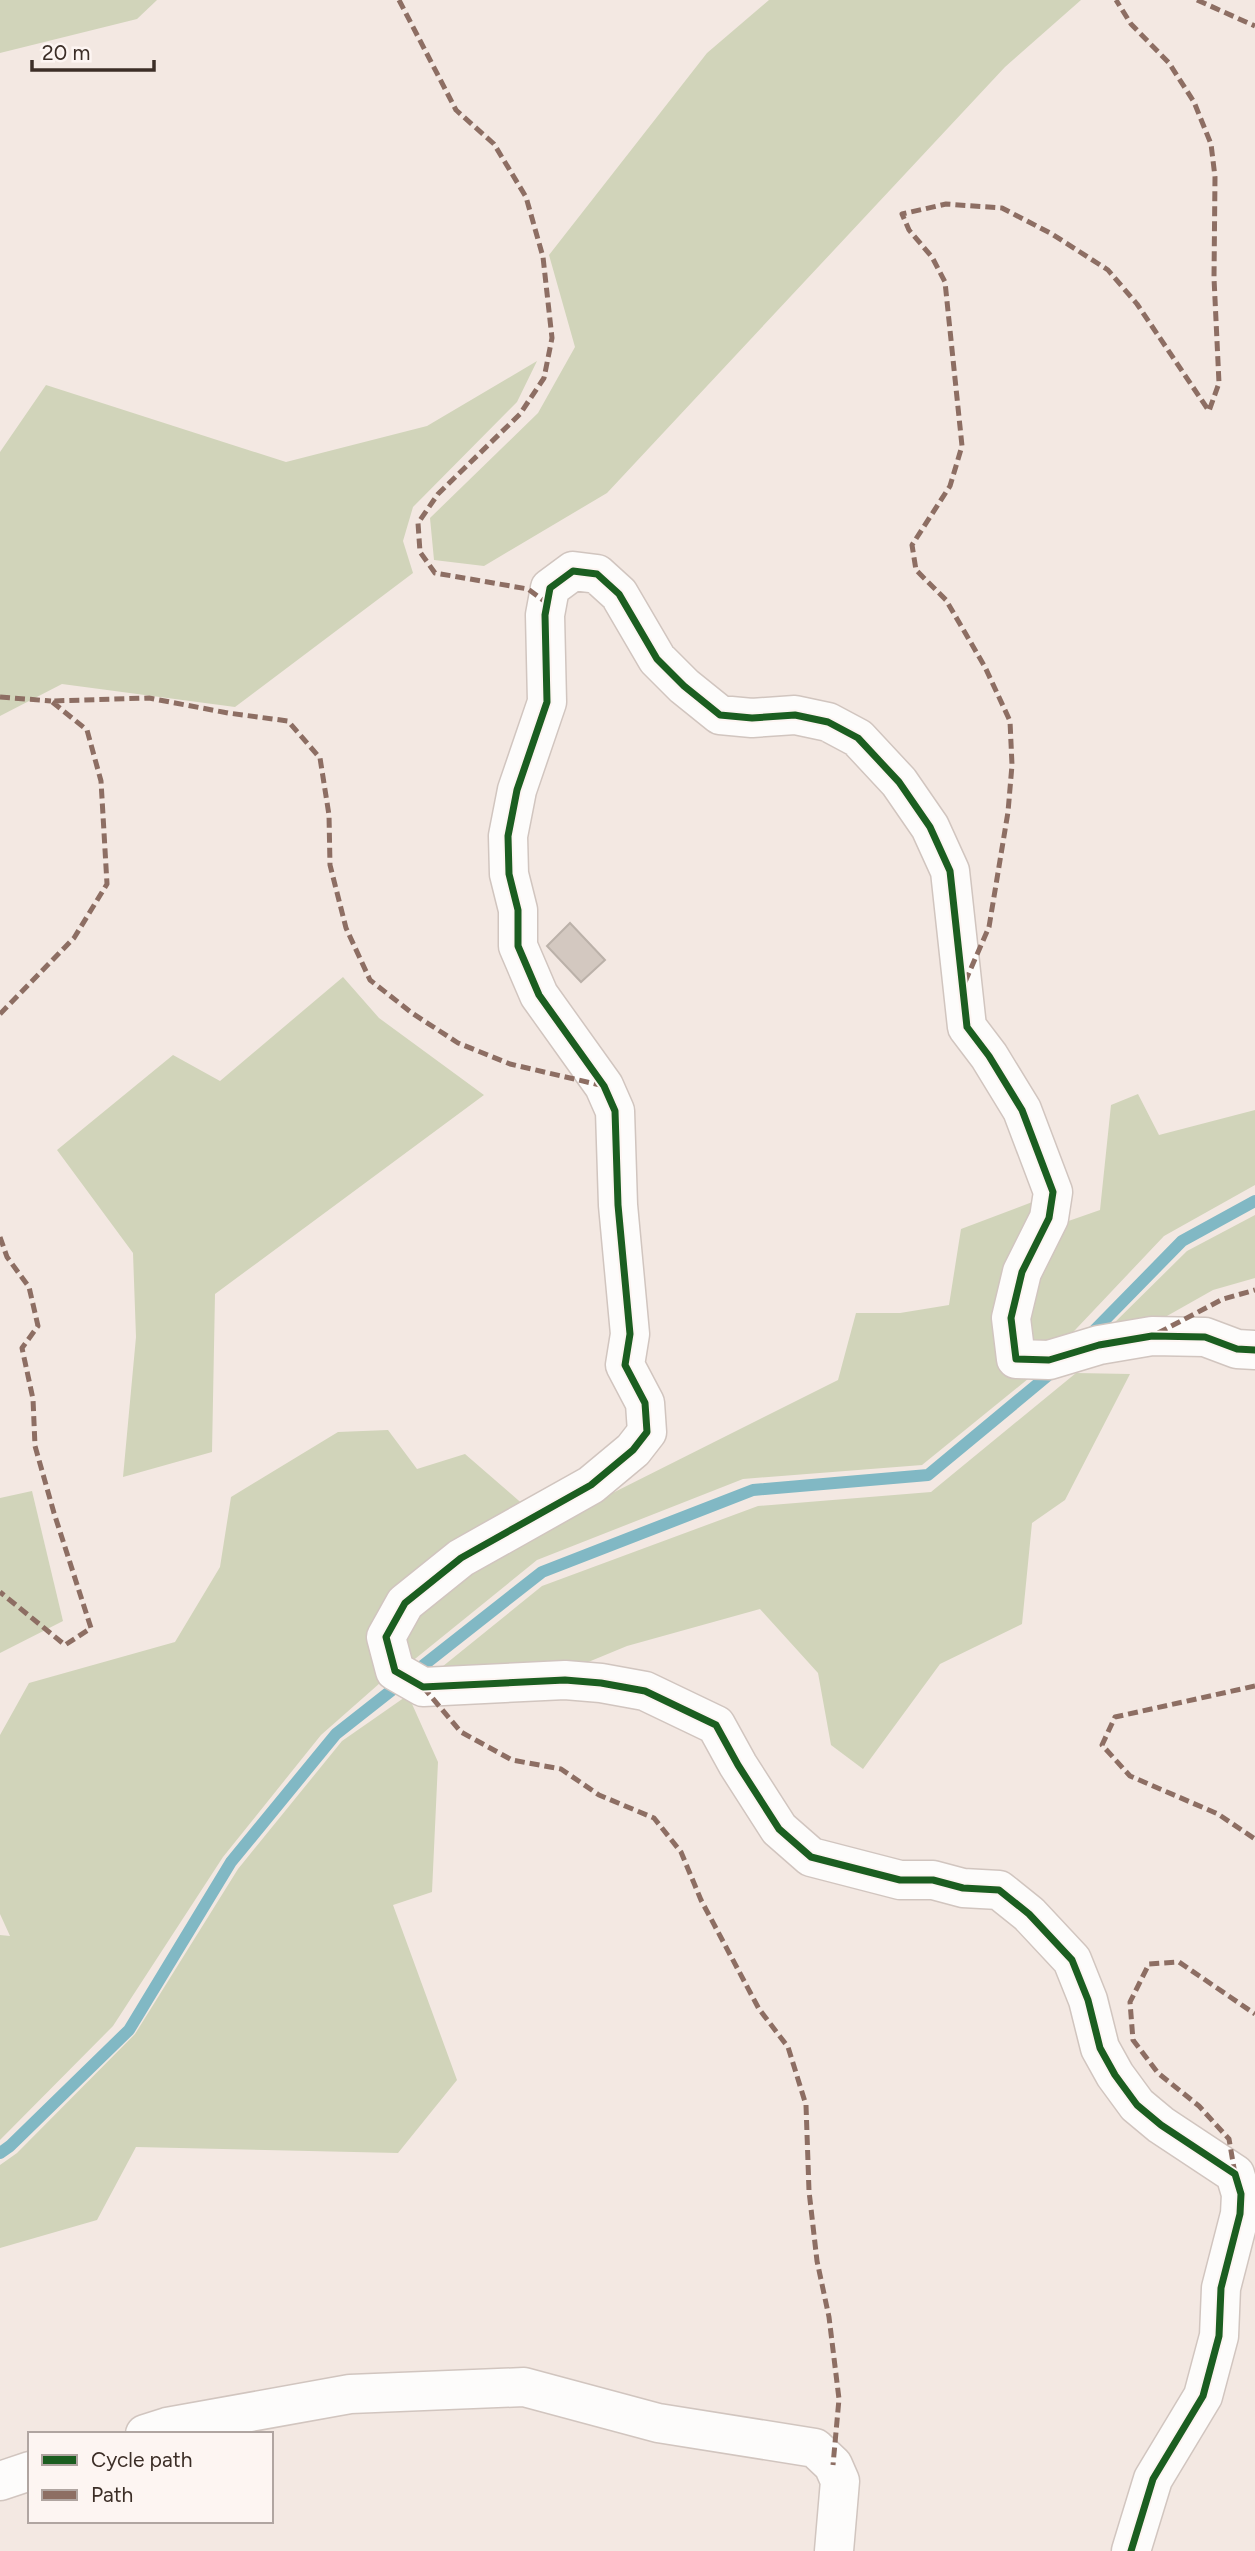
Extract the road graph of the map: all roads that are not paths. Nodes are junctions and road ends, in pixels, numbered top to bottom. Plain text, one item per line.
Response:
1 (1255, 1350) edge
2 (151, 2432) edge
3 (28, 2472) edge
4 (0, 2481) edge
5 (834, 2551) edge
6 (1131, 2551) edge

1 - 6 street
2 - 5 street
3 - 4 street

